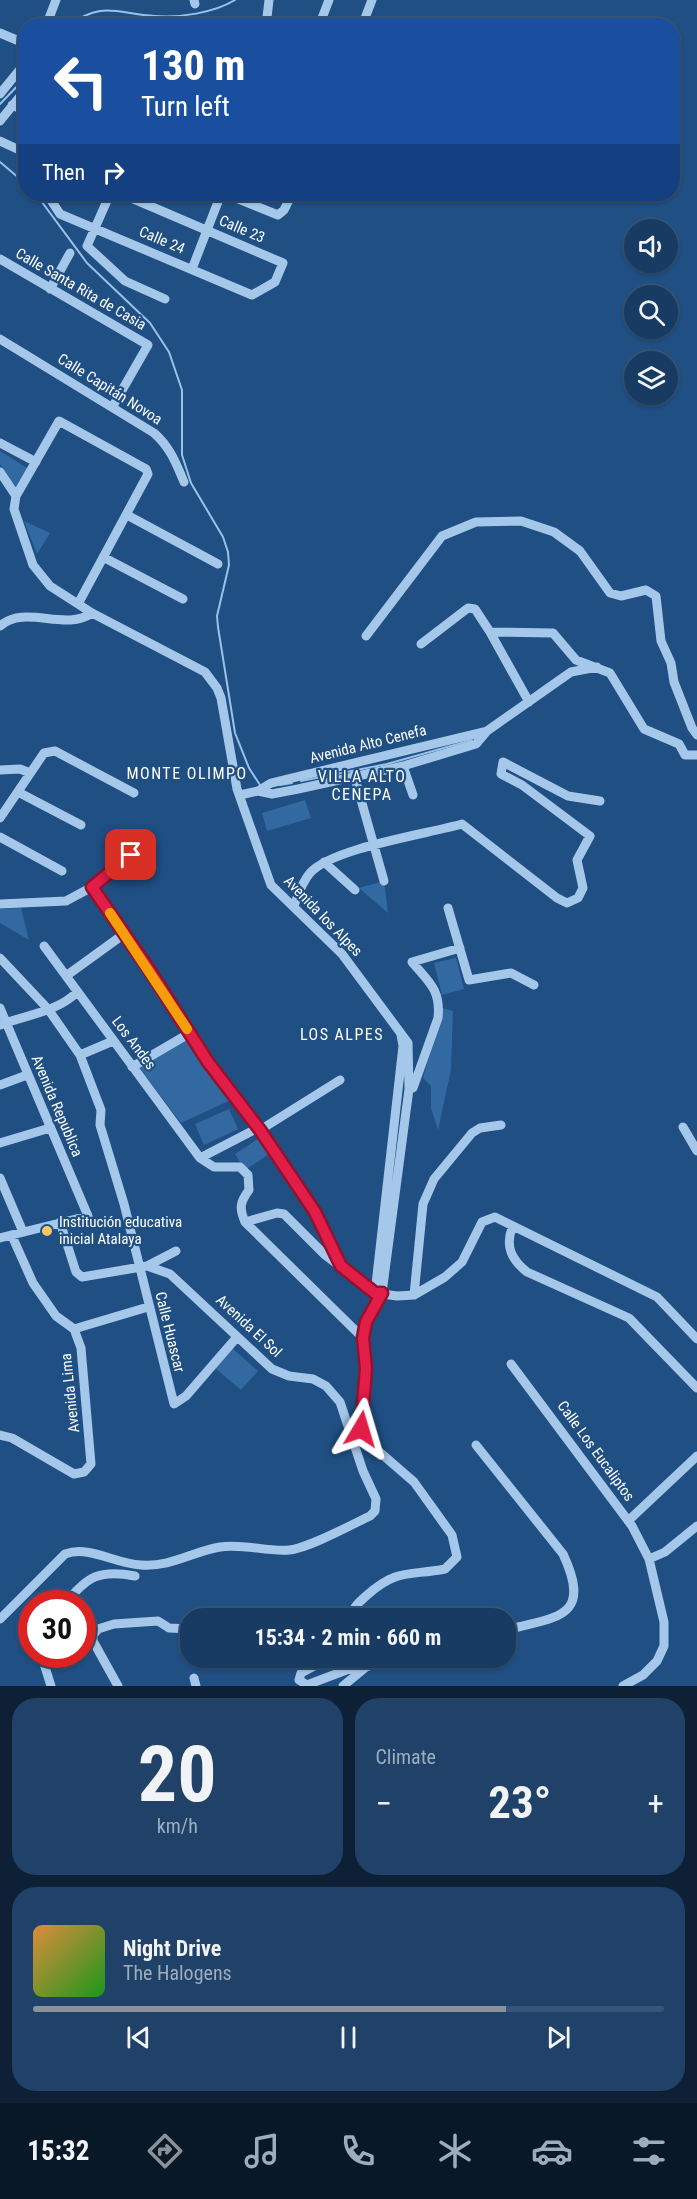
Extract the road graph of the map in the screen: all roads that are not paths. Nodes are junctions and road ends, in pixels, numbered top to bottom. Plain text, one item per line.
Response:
1 (56, 0) edge
2 (329, 0) edge
3 (372, 0) edge
4 (271, 2) edge
5 (49, 18) edge
6 (268, 18) edge
7 (322, 18) edge
8 (365, 18) edge
9 (0, 33) edge
10 (18, 41) edge
11 (18, 71) edge
12 (1, 90) edge
13 (18, 98) edge
14 (12, 105) junction
15 (18, 108) edge
16 (0, 121) edge
17 (0, 141) edge
18 (18, 150) edge
19 (52, 201) edge
20 (107, 201) edge
21 (139, 201) edge
22 (218, 201) edge
23 (245, 201) edge
24 (288, 201) edge
25 (95, 228) junction
26 (207, 230) junction
27 (70, 253) dead end
28 (0, 259) edge
29 (192, 269) junction
30 (51, 289) junction
31 (252, 295) joint
32 (165, 299) dead end
33 (0, 339) edge
34 (113, 406) junction
35 (0, 443) edge
36 (36, 462) junction
37 (0, 474) edge
38 (184, 482) dead end
39 (16, 496) junction
40 (127, 515) junction
41 (103, 557) junction
42 (218, 564) dead end
43 (183, 599) dead end
44 (78, 604) junction
45 (92, 613) junction
46 (0, 626) edge
47 (490, 632) junction
48 (366, 636) dead end
49 (421, 644) dead end
50 (597, 667) junction
51 (529, 702) junction
52 (487, 731) junction
53 (697, 735) edge
54 (697, 754) edge
55 (403, 766) junction
56 (0, 770) edge
57 (30, 773) junction
58 (354, 776) junction
59 (262, 788) junction
60 (18, 792) junction
61 (135, 793) dead end
62 (240, 795) junction
63 (413, 795) dead end
64 (600, 801) dead end
65 (0, 818) edge
66 (81, 825) dead end
67 (0, 837) edge
68 (374, 846) junction
69 (131, 855) dead end
70 (324, 862) junction
71 (62, 871) dead end
72 (384, 881) dead end
73 (92, 887) junction
74 (355, 890) dead end
75 (0, 904) edge
76 (294, 906) junction
77 (448, 908) dead end
78 (124, 934) junction
79 (44, 946) dead end
80 (460, 948) junction
81 (0, 958) edge
82 (66, 976) junction
83 (534, 985) dead end
84 (77, 992) junction
85 (0, 1008) edge
86 (48, 1009) junction
87 (3, 1024) edge
88 (190, 1033) junction
89 (401, 1033) junction
90 (113, 1041) junction
91 (80, 1055) junction
92 (132, 1067) junction
93 (27, 1075) junction
94 (340, 1080) dead end
95 (0, 1085) edge
96 (409, 1089) junction
97 (501, 1125) dead end
98 (683, 1127) dead end
99 (50, 1128) junction
100 (259, 1129) junction
101 (0, 1143) edge
102 (697, 1150) edge
103 (200, 1158) junction
104 (0, 1178) edge
105 (60, 1222) junction
106 (244, 1222) junction
107 (512, 1228) junction
108 (23, 1232) junction
109 (12, 1236) junction
110 (0, 1238) edge
111 (176, 1251) dead end
112 (341, 1266) junction
113 (143, 1267) junction
114 (379, 1293) junction
115 (414, 1294) junction
116 (148, 1307) junction
117 (74, 1329) junction
118 (237, 1337) junction
119 (363, 1338) junction
120 (697, 1339) edge
121 (512, 1364) dead end
122 (697, 1388) edge
123 (346, 1420) junction
124 (361, 1429) junction
125 (0, 1435) edge
126 (476, 1445) dead end
127 (697, 1456) edge
128 (628, 1521) junction
129 (697, 1526) edge
130 (649, 1559) junction
131 (135, 1576) dead end
132 (76, 1590) edge
133 (353, 1608) edge
134 (0, 1619) edge
135 (516, 1627) edge
136 (180, 1629) edge
137 (45, 1668) edge
138 (310, 1668) edge
139 (369, 1668) edge
140 (358, 1673) junction
141 (51, 1686) edge
142 (118, 1686) edge
143 (343, 1686) edge
144 (623, 1686) edge

1 - 5 street
2 - 7 street
3 - 8 street
4 - 6 street
9 - 10 street
11 - 12 street
13 - 14 street
14 - 15 street
14 - 16 street
17 - 18 street
19 - 25 street, Calle 24
20 - 25 street
21 - 26 street, Calle 23
22 - 26 street
23 - 24 street
25 - 29 street, Calle 24
25 - 32 street
26 - 29 street
26 - 31 street, Calle 23
27 - 30 street
28 - 30 street, Calle Santa Rita de Casia
29 - 31 street, Calle 24
30 - 34 street, Calle Santa Rita de Casia
33 - 34 street, Calle Capitán Novoa
34 - 38 street, Calle Capitán Novoa
35 - 36 street
36 - 39 street
36 - 40 street
37 - 39 street
39 - 44 street, Avenida los Alpes
40 - 41 street
40 - 42 street
41 - 43 street
41 - 44 street
44 - 45 street, Avenida los Alpes
45 - 46 street
45 - 62 street, Avenida los Alpes
47 - 49 street
47 - 50 street
47 - 51 street
48 - 53 street
50 - 51 street, Avenida Alto Cenefa
50 - 54 street
51 - 52 street, Avenida Alto Cenefa
52 - 55 street, Avenida Alto Cenefa
52 - 59 street, Avenida Alto Cenefa
55 - 58 street, Avenida Alto Cenefa
55 - 63 street
56 - 57 street
57 - 60 street
57 - 61 street
58 - 59 street, Avenida Alto Cenefa
58 - 68 street
59 - 62 street, Avenida Alto Cenefa
60 - 65 street
60 - 66 street
62 - 76 street, Avenida los Alpes
64 - 68 street
67 - 71 street
68 - 70 street
68 - 72 street
69 - 73 street
70 - 74 street
70 - 76 street
73 - 75 street
73 - 78 street
76 - 89 street, Avenida los Alpes
77 - 80 street
78 - 82 street
78 - 88 street
79 - 82 street, Los Andes
80 - 83 street
80 - 96 street
81 - 86 street, Calle Huascar
82 - 84 street, Los Andes
84 - 86 street
84 - 90 street, Los Andes
85 - 87 street, Avenida Republica
86 - 87 street
86 - 91 street, Calle Huascar
87 - 93 street, Avenida Republica
88 - 92 street
88 - 100 street
89 - 96 street, Avenida los Alpes
89 - 114 street
90 - 91 street
90 - 92 street, Los Andes
91 - 113 street, Calle Huascar
92 - 103 street, Los Andes
93 - 95 street
93 - 99 street, Avenida Republica
94 - 100 street
96 - 114 street, Avenida los Alpes
97 - 115 street
98 - 102 street
99 - 101 street
99 - 105 street, Avenida Republica
100 - 103 street
100 - 112 street
103 - 106 street
104 - 108 street
105 - 108 street
105 - 113 street
106 - 112 street
106 - 119 street
107 - 115 street
107 - 120 street
107 - 122 street
108 - 109 street
109 - 110 street
109 - 117 street
111 - 113 street
112 - 114 street
113 - 116 street, Calle Huascar
113 - 118 street, Avenida El Sol
114 - 115 street
114 - 119 street
116 - 117 street
116 - 118 street, Calle Huascar
117 - 125 street, Avenida Lima
118 - 123 street, Avenida El Sol
119 - 124 street
121 - 128 street, Calle Los Eucaliptos
123 - 124 street
123 - 134 street, Avenida El Sol
124 - 133 street
126 - 135 street
127 - 128 street
128 - 130 street, Calle Los Eucaliptos
129 - 130 street
130 - 144 street, Calle Los Eucaliptos
131 - 132 street
136 - 142 street
137 - 141 street
138 - 140 street
139 - 140 street
140 - 143 street

